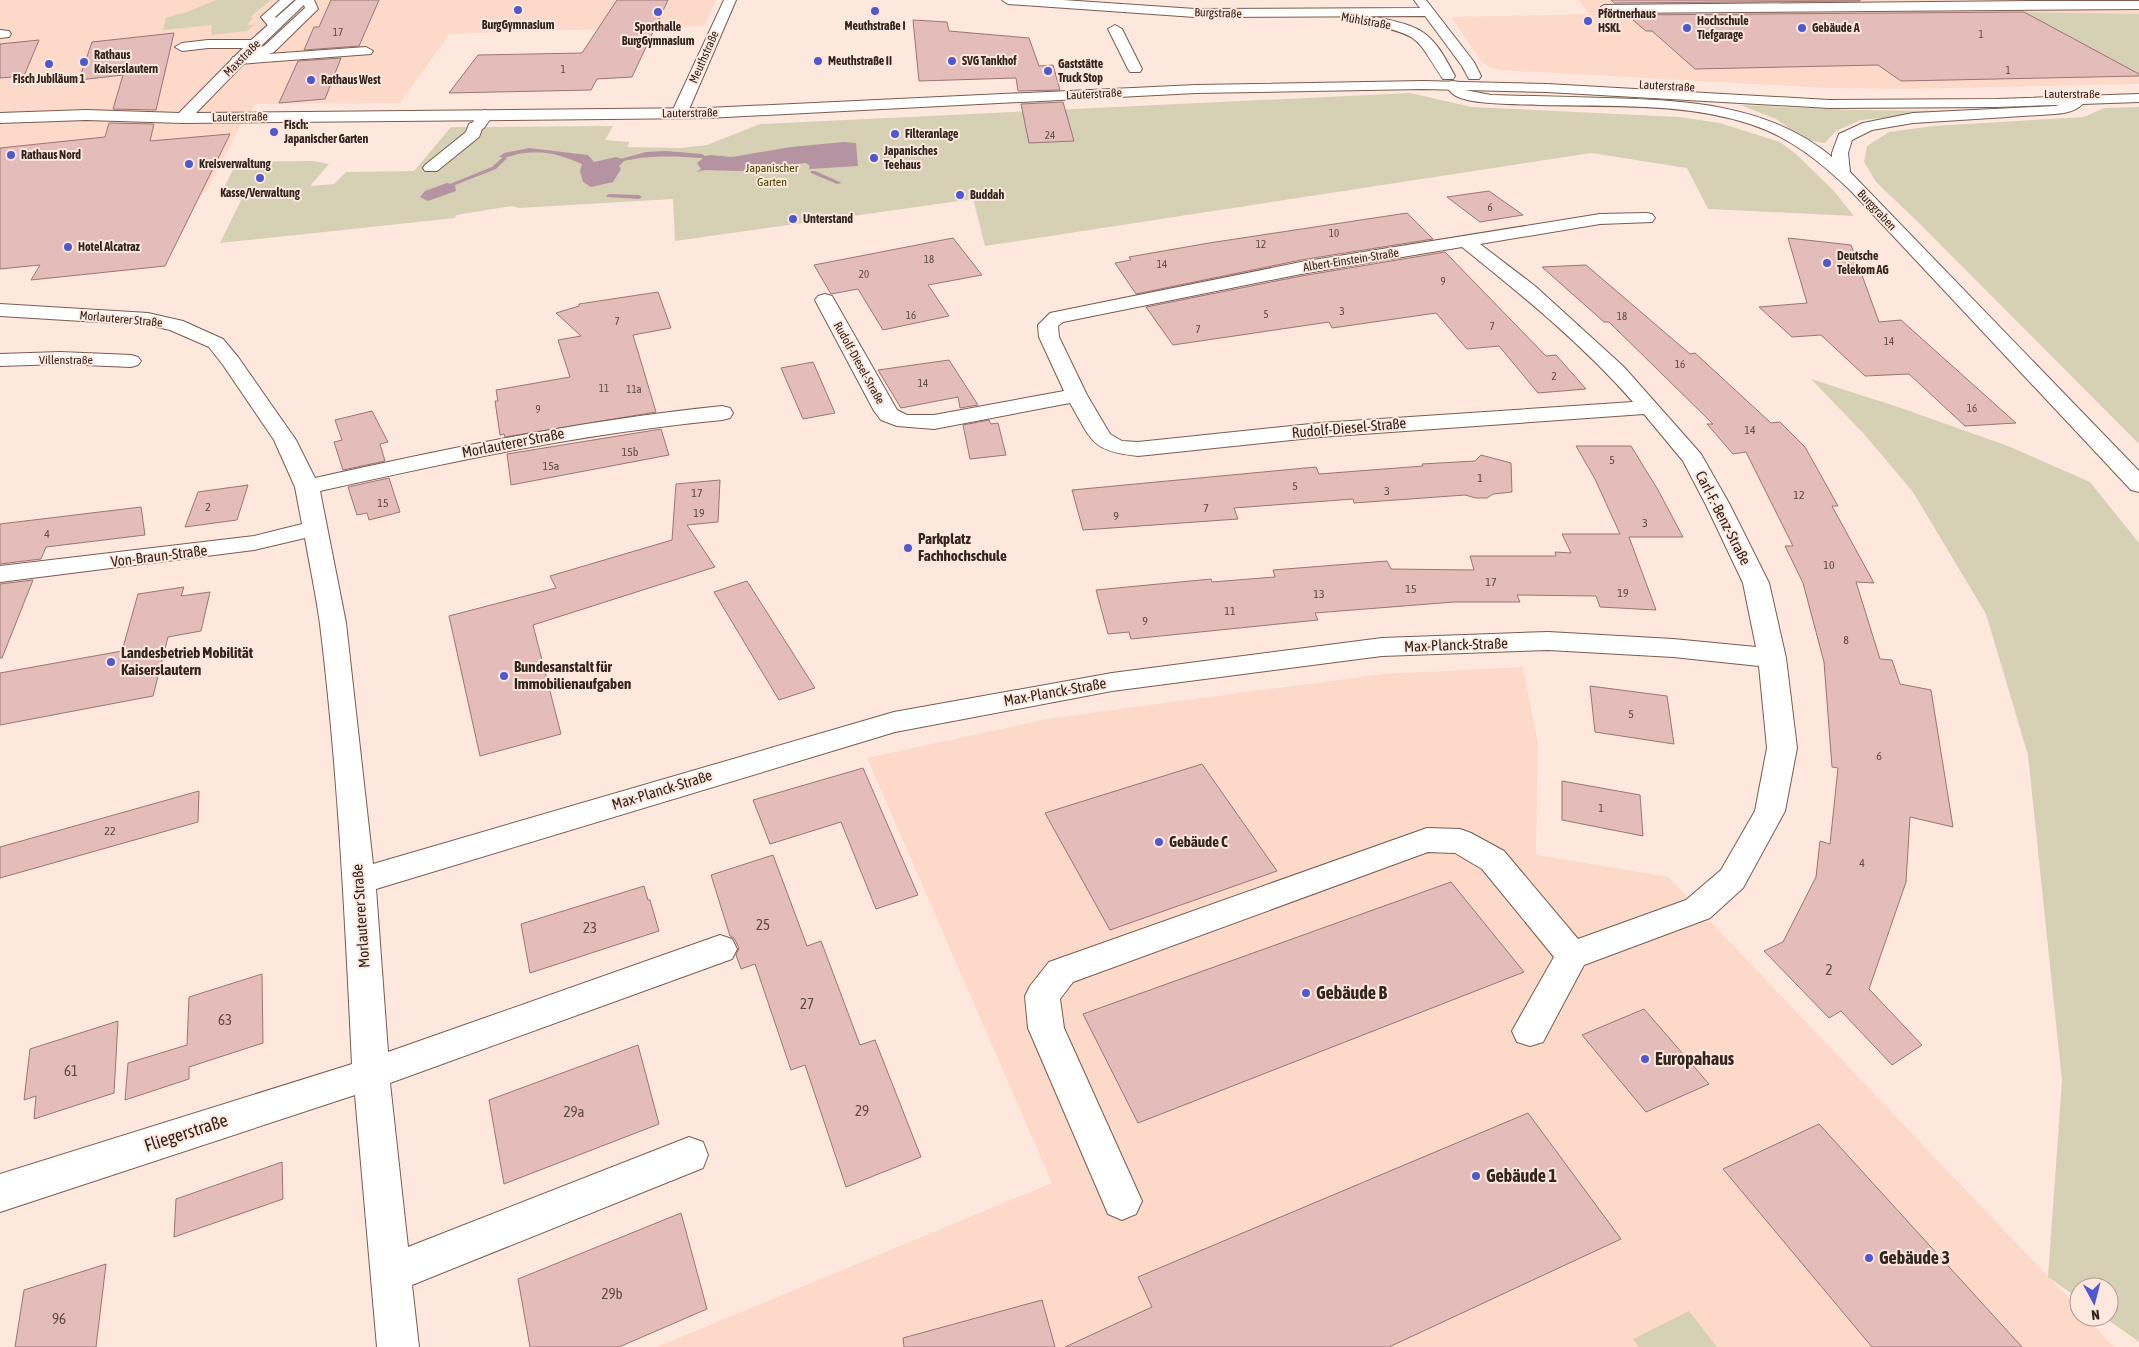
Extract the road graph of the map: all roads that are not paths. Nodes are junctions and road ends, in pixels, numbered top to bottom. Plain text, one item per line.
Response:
1 (288, 0) edge
2 (303, 0) edge
3 (308, 0) edge
4 (730, 0) edge
5 (1008, 0) edge
6 (1400, 0) edge
7 (1420, 0) edge
8 (2139, 6) edge
9 (1604, 9) dead end
10 (1408, 12) junction
11 (1429, 12) junction
12 (1313, 14) junction
13 (276, 25) junction
14 (1115, 29) dead end
15 (1418, 34) junction
16 (255, 44) junction
17 (182, 47) dead end
18 (366, 51) dead end
19 (238, 60) junction
20 (1135, 69) dead end
21 (1451, 80) junction
22 (1476, 81) junction
23 (2139, 94) edge
24 (2139, 98) edge
25 (1531, 100) junction
26 (2078, 101) junction
27 (680, 114) junction
28 (485, 115) junction
29 (0, 118) edge
30 (182, 118) junction
31 (0, 131) edge
32 (431, 168) dead end
33 (1842, 171) junction
34 (1646, 218) dead end
35 (1465, 241) junction
36 (825, 300) dead end
37 (0, 310) edge
38 (1058, 317) joint
39 (0, 360) edge
40 (131, 361) dead end
41 (1076, 395) junction
42 (1650, 407) junction
43 (722, 413) dead end
44 (2139, 485) edge
45 (307, 487) junction
46 (316, 528) junction
47 (0, 574) edge
48 (1772, 658) junction
49 (359, 881) junction
50 (720, 948) dead end
51 (1572, 955) junction
52 (1530, 1031) dead end
53 (371, 1074) junction
54 (689, 1155) dead end
55 (0, 1193) edge
56 (1122, 1201) dead end
57 (390, 1274) junction
58 (398, 1347) edge

1 - 13 street
2 - 13 street, Maxstraße
3 - 19 street
4 - 27 street, Meuthstraße
5 - 12 street, Burgstraße
6 - 10 street, Mühlstraße
7 - 11 street
8 - 9 street
10 - 11 street, Burgstraße
10 - 12 street, Burgstraße
10 - 15 street, Mühlstraße
11 - 22 street
12 - 15 street, Mühlstraße
13 - 16 street, Maxstraße
14 - 20 street
15 - 21 street, Mühlstraße
16 - 17 street
16 - 19 street, Maxstraße
18 - 19 street
19 - 30 street, Maxstraße
21 - 22 street, Lauterstraße
21 - 25 street, Burggraben
21 - 27 street, Lauterstraße
22 - 23 street, Lauterstraße
22 - 25 street, Burggraben
22 - 26 street, Lauterstraße
24 - 26 street, Lauterstraße
25 - 33 street, Burggraben
26 - 33 street
27 - 28 street, Lauterstraße
28 - 30 street, Lauterstraße
28 - 32 street
29 - 30 street, Lauterstraße
30 - 31 street, Lauterstraße
33 - 44 street, Burggraben
34 - 35 street, Albert-Einstein-Straße
35 - 38 street, Albert-Einstein-Straße
35 - 42 street, Carl-F.-Benz-Straße
36 - 41 street, Rudolf-Diesel-Straße
37 - 45 street, Morlauterer Straße
38 - 41 street, Rudolf-Diesel-Straße
39 - 40 street, Villenstraße
41 - 42 street, Rudolf-Diesel-Straße
42 - 48 street, Carl-F.-Benz-Straße
43 - 45 street, Morlauterer Straße
45 - 46 street, Morlauterer Straße
46 - 47 street, Von-Braun-Straße
46 - 49 street, Morlauterer Straße
48 - 49 street, Max-Planck-Straße
48 - 51 street, Carl-F.-Benz-Straße
49 - 53 street, Morlauterer Straße
50 - 53 street, Fliegerstraße
51 - 52 street
51 - 56 street
53 - 55 street, Fliegerstraße
53 - 57 street, Morlauterer Straße
54 - 57 street
57 - 58 street, Morlauterer Straße

